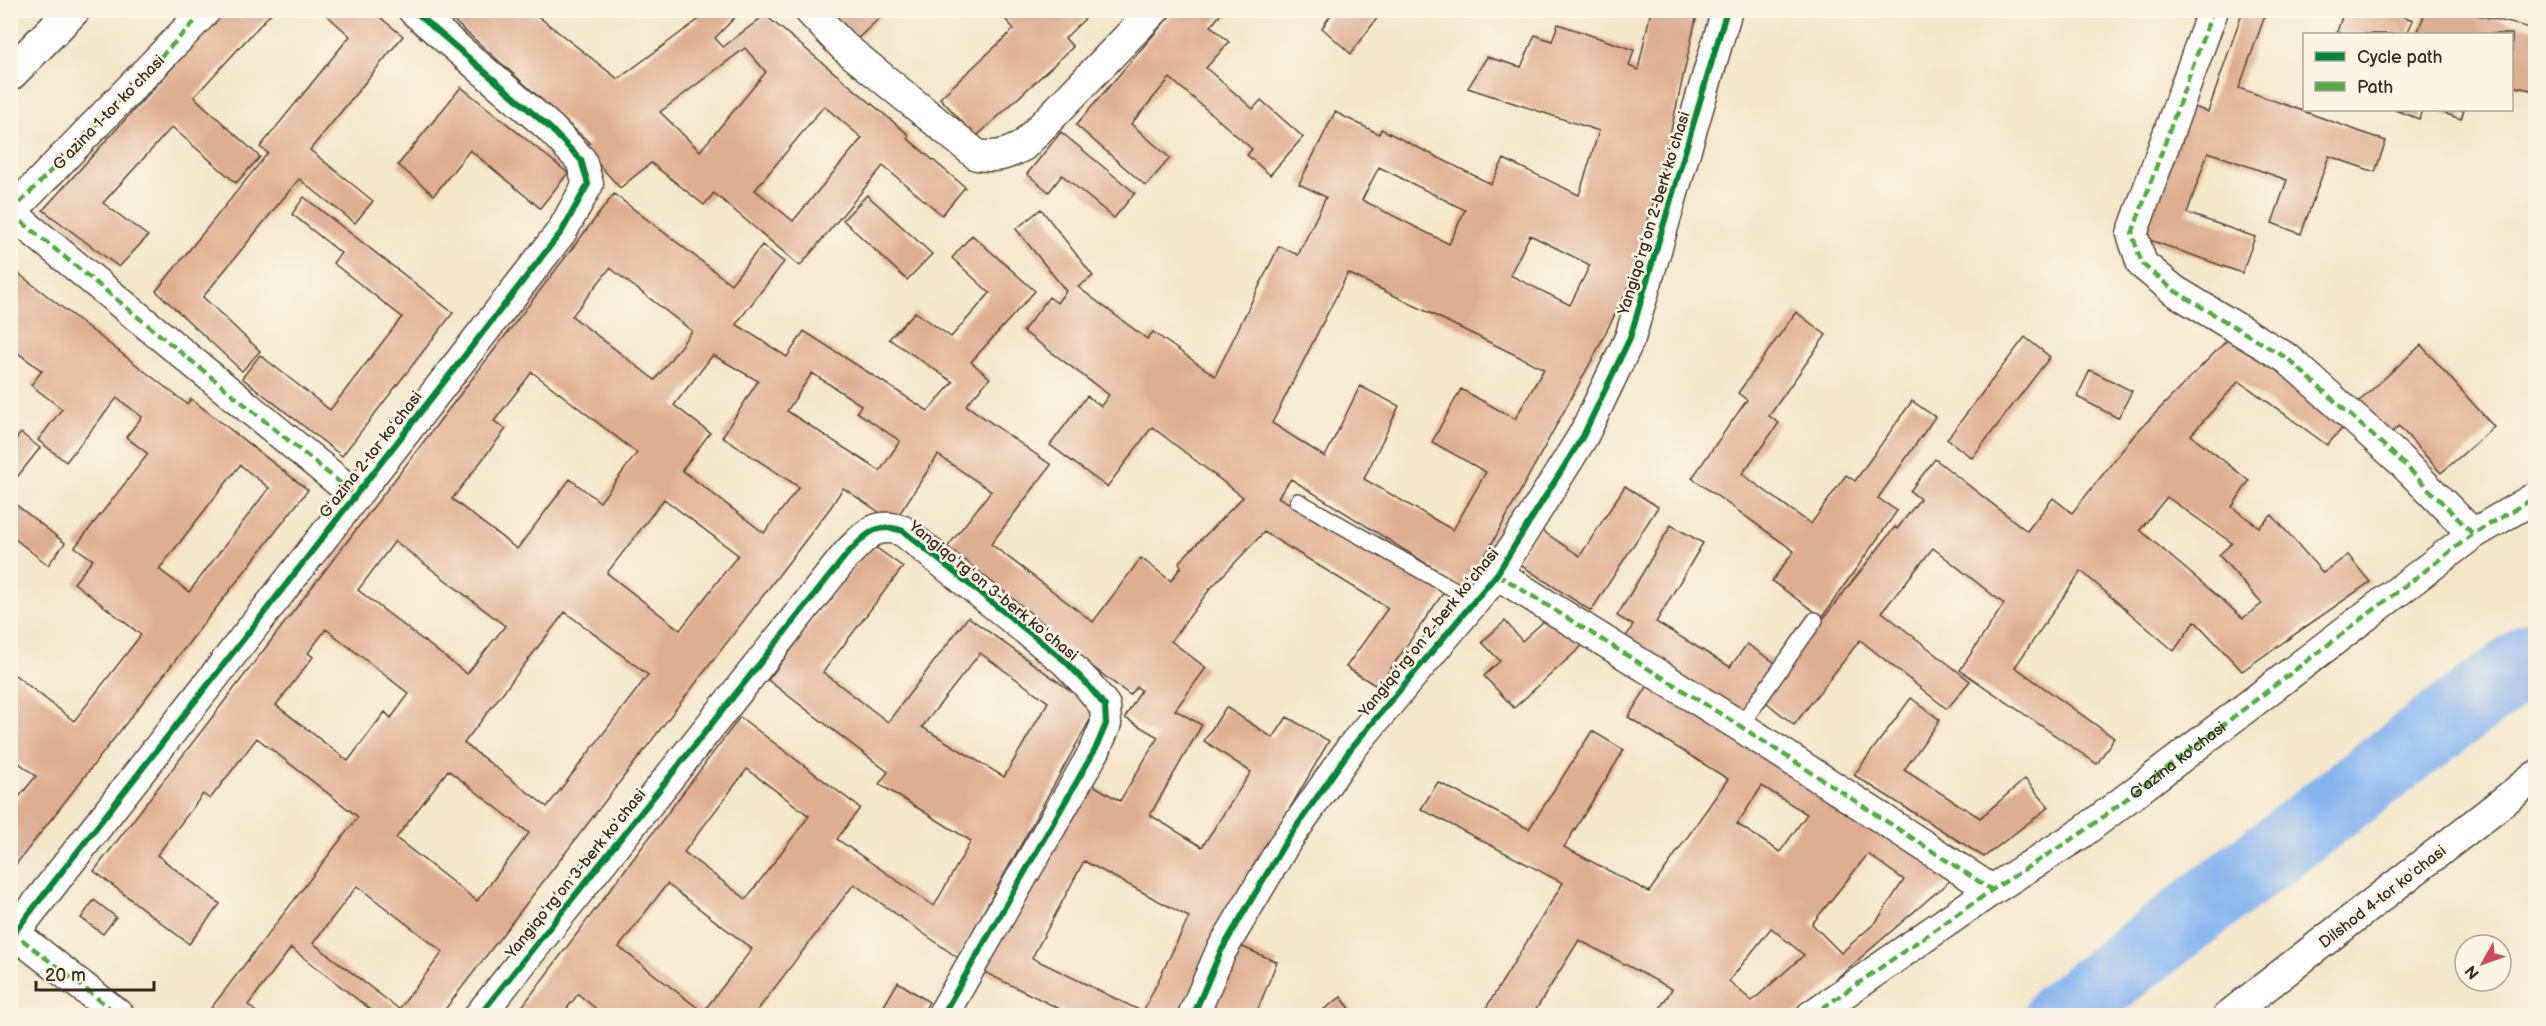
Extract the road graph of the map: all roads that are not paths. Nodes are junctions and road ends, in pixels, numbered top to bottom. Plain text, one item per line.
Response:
1 (73, 10) edge
2 (206, 10) edge
3 (413, 10) edge
4 (809, 10) edge
5 (1154, 10) edge
6 (1727, 10) edge
7 (2213, 10) edge
8 (10, 74) edge
9 (11, 213) edge
10 (355, 495) junction
11 (2535, 496) edge
12 (1298, 501) dead end
13 (2473, 534) junction
14 (1497, 574) junction
15 (1473, 600) junction
16 (1815, 620) dead end
17 (1740, 726) junction
18 (2535, 776) edge
19 (1992, 890) junction
20 (12, 932) edge
21 (120, 1016) edge
22 (479, 1016) edge
23 (942, 1016) edge
24 (1193, 1016) edge
25 (1811, 1016) edge
26 (2228, 1016) edge

1 - 8 main road
2 - 9 street, Gʻazina 1-tor koʻchasi
3 - 10 street, Gʻazina 2-tor koʻchasi
4 - 5 street
6 - 14 street, Yangiqoʻrgʻon 2-berk koʻchasi
7 - 13 street
9 - 10 street
10 - 20 street, Gʻazina 2-tor koʻchasi
11 - 13 street, G'azina ko'chasi
12 - 15 lane
13 - 19 street, G'azina ko'chasi
14 - 15 street, Yangiqoʻrgʻon 2-berk koʻchasi
14 - 17 street
15 - 24 street, Yangiqoʻrgʻon 2-berk koʻchasi
16 - 17 lane
17 - 19 street
18 - 26 street, Dilshod 4-tor koʻchasi
19 - 25 street, G'azina ko'chasi
20 - 21 street
22 - 23 street, Yangiqoʻrgʻon 3-berk koʻchasi

